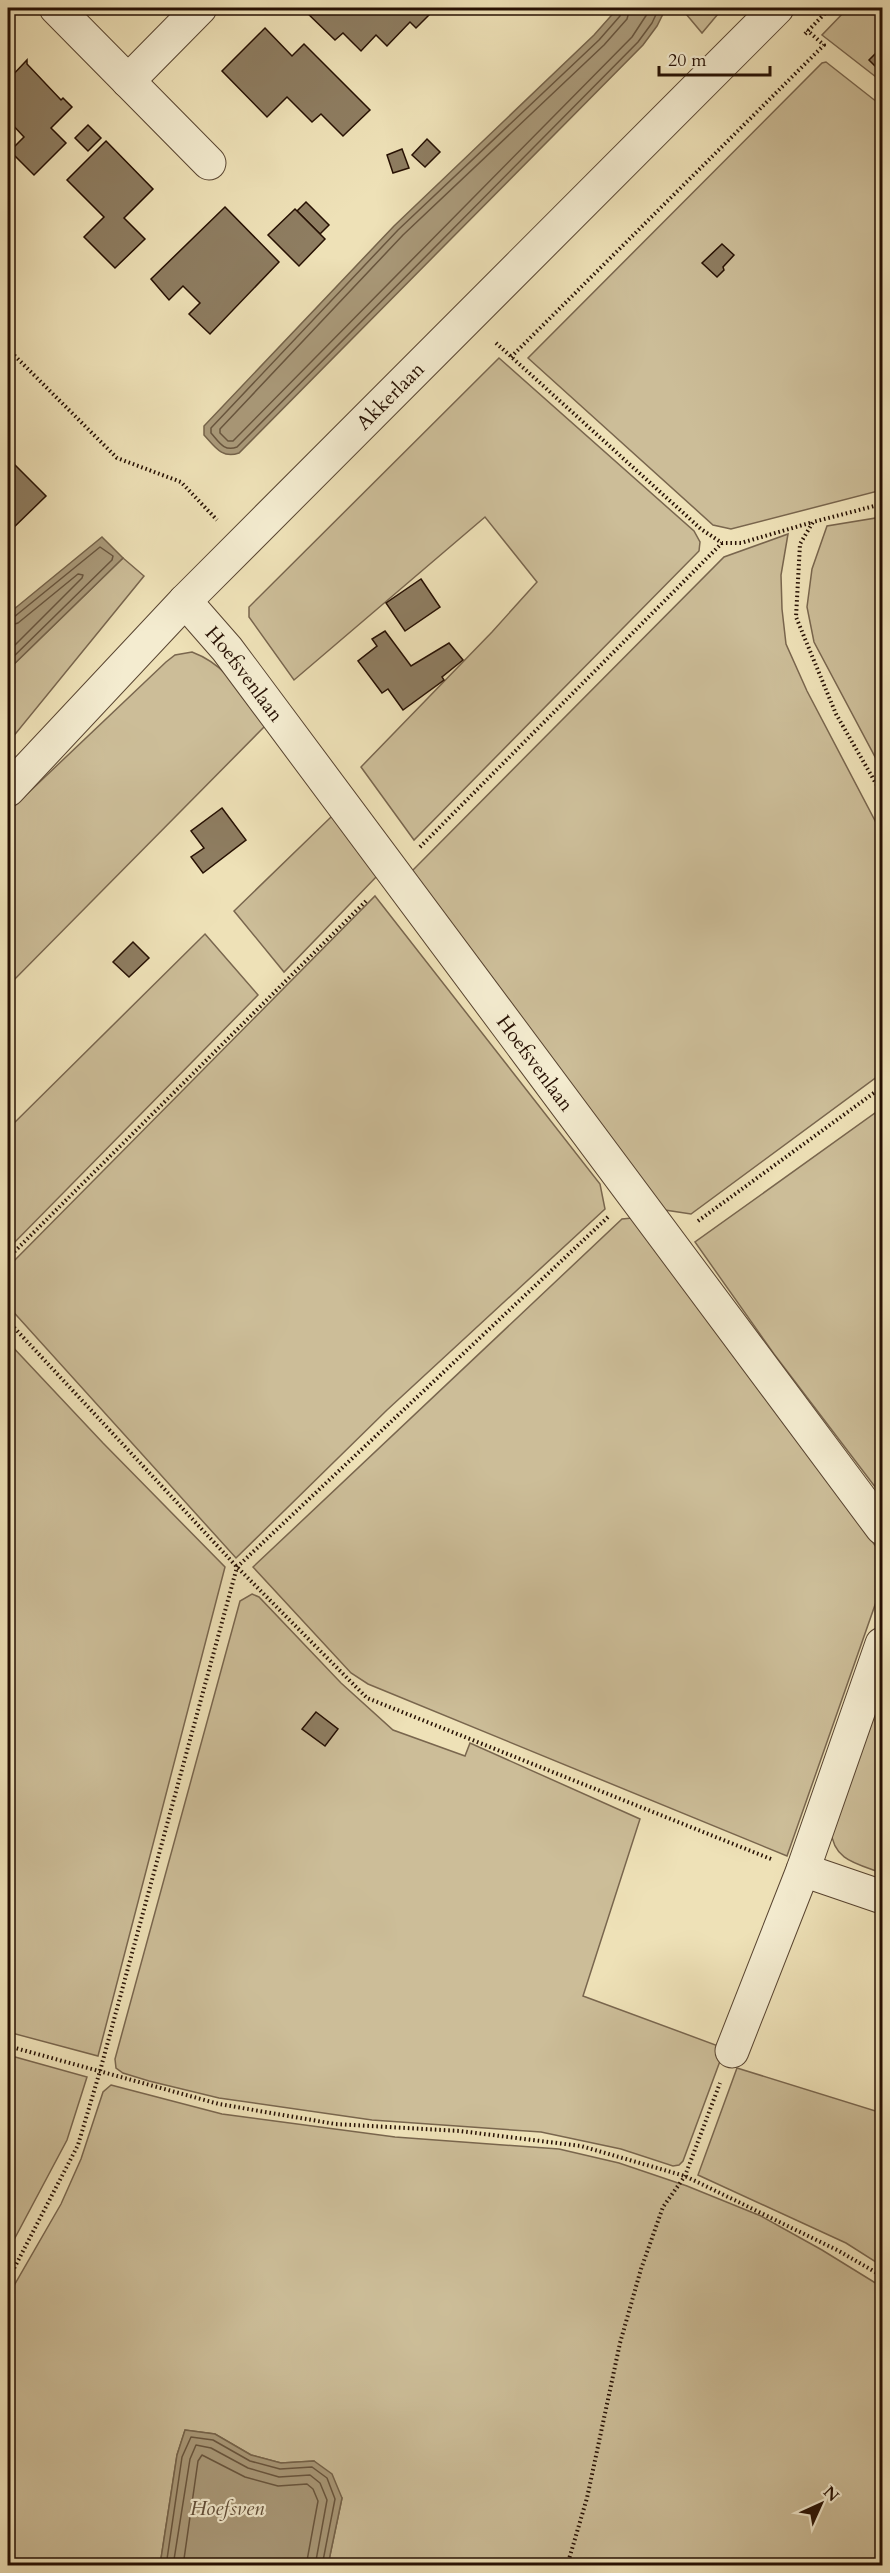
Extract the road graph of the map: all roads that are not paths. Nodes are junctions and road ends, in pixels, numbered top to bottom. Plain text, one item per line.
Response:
1 (56, 8) edge
2 (200, 8) edge
3 (789, 15) edge
4 (128, 81) junction
5 (209, 163) dead end
6 (185, 602) junction
7 (8, 790) edge
8 (882, 1528) edge
9 (882, 1644) edge
10 (803, 1870) junction
11 (882, 1897) edge
12 (732, 2051) road end

1 - 4 street
2 - 4 street
3 - 6 street, Akkerlaan
4 - 5 street
6 - 7 street, Akkerlaan
6 - 8 street, Hoefsvenlaan
9 - 10 street
10 - 11 street
10 - 12 street

